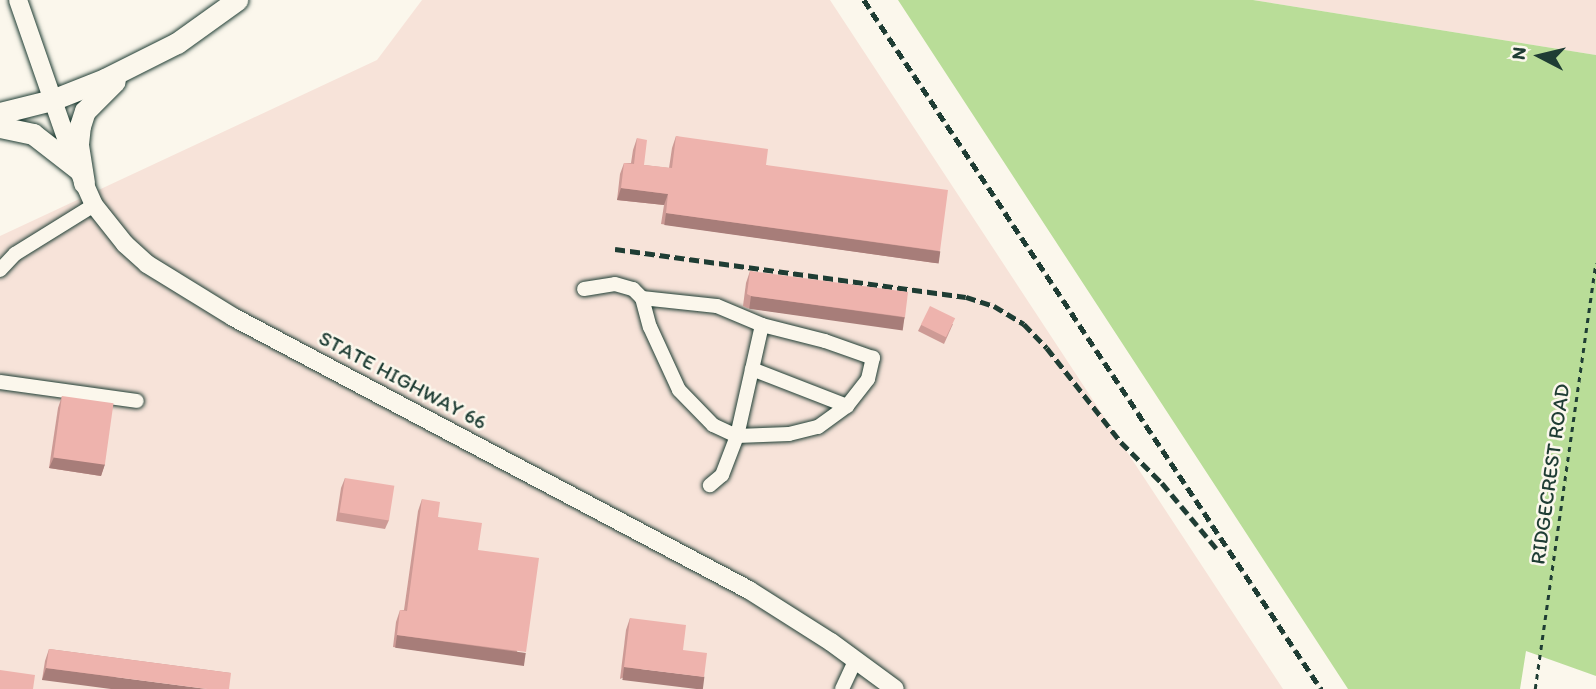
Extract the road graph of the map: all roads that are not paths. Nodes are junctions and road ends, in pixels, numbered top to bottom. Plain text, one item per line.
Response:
1 (18, 0) edge
2 (237, 0) edge
3 (135, 64) junction
4 (52, 100) junction
5 (0, 113) edge
6 (0, 127) edge
7 (81, 176) junction
8 (94, 205) junction
9 (0, 270) edge
10 (584, 289) dead end
11 (642, 298) junction
12 (762, 325) junction
13 (752, 369) junction
14 (0, 382) edge
15 (137, 401) dead end
16 (847, 406) junction
17 (737, 436) junction
18 (710, 485) dead end
19 (856, 659) junction
20 (842, 689) edge
21 (895, 689) edge

1 - 4 main road, STATE HIGHWAY 66
2 - 3 highway
3 - 4 highway
3 - 7 highway
4 - 5 highway
4 - 7 main road, STATE HIGHWAY 66
6 - 7 highway
7 - 8 main road, STATE HIGHWAY 66
8 - 9 street
8 - 19 main road, STATE HIGHWAY 66
10 - 11 street
11 - 12 street
11 - 17 street
12 - 13 street
12 - 16 street
13 - 16 street
13 - 17 street
14 - 15 street
16 - 17 street
17 - 18 street
19 - 20 street
19 - 21 main road, STATE HIGHWAY 66

